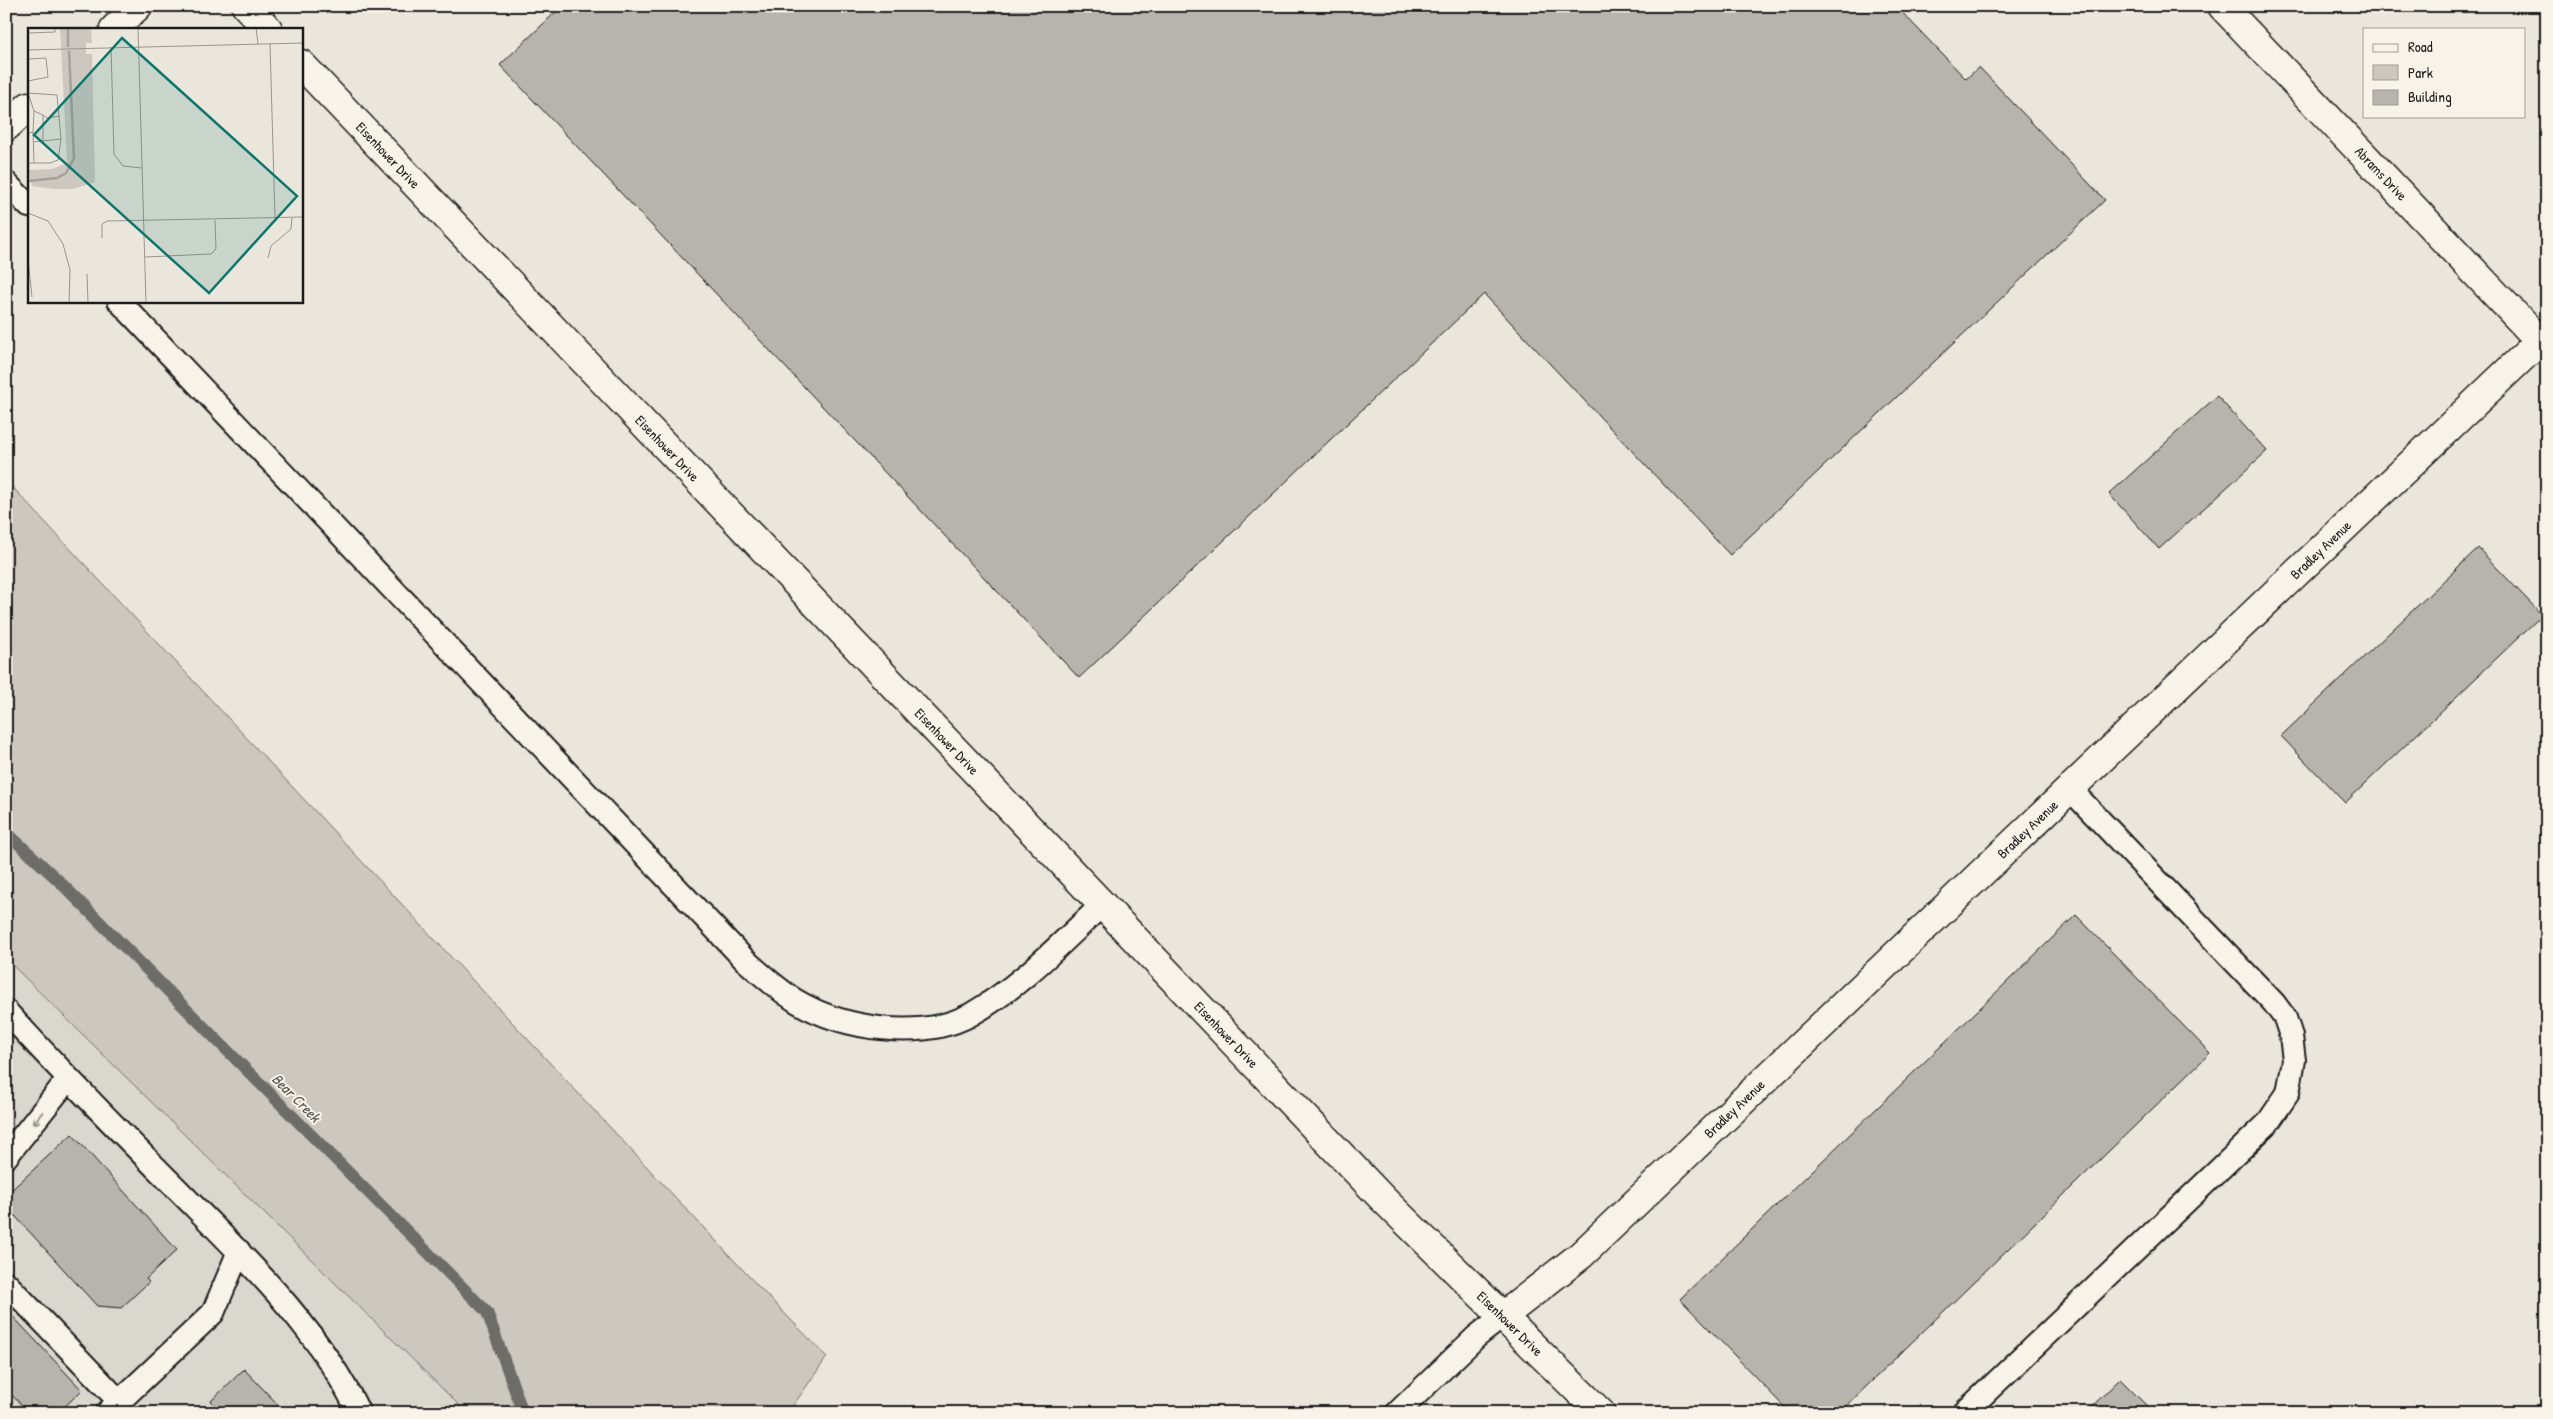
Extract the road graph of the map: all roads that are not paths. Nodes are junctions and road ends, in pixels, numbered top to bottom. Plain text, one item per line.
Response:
1 (138, 6) edge
2 (246, 6) edge
3 (2222, 6) edge
4 (115, 28) edge
5 (267, 28) edge
6 (302, 65) edge
7 (28, 107) edge
8 (6, 127) edge
9 (6, 183) edge
10 (28, 205) edge
11 (120, 302) edge
12 (2543, 338) edge
13 (2070, 789) junction
14 (1103, 904) junction
15 (6, 1011) edge
16 (68, 1079) junction
17 (6, 1157) edge
18 (239, 1251) junction
19 (6, 1283) edge
20 (1503, 1316) junction
21 (113, 1407) edge
22 (359, 1413) edge
23 (1397, 1413) edge
24 (1601, 1413) edge
25 (1964, 1413) edge

1 - 4 street
2 - 5 street
3 - 12 street, Abrams Drive
6 - 14 street, Eisenhower Drive
7 - 8 street
9 - 10 lane
11 - 14 lane
12 - 13 street, Bradley Avenue
13 - 20 street, Bradley Avenue
13 - 25 lane
14 - 20 street, Eisenhower Drive
15 - 16 lane
16 -> 17 lane
16 - 18 lane
18 - 21 lane
18 - 22 lane
19 - 21 lane
20 - 23 lane
20 - 24 street, Eisenhower Drive

